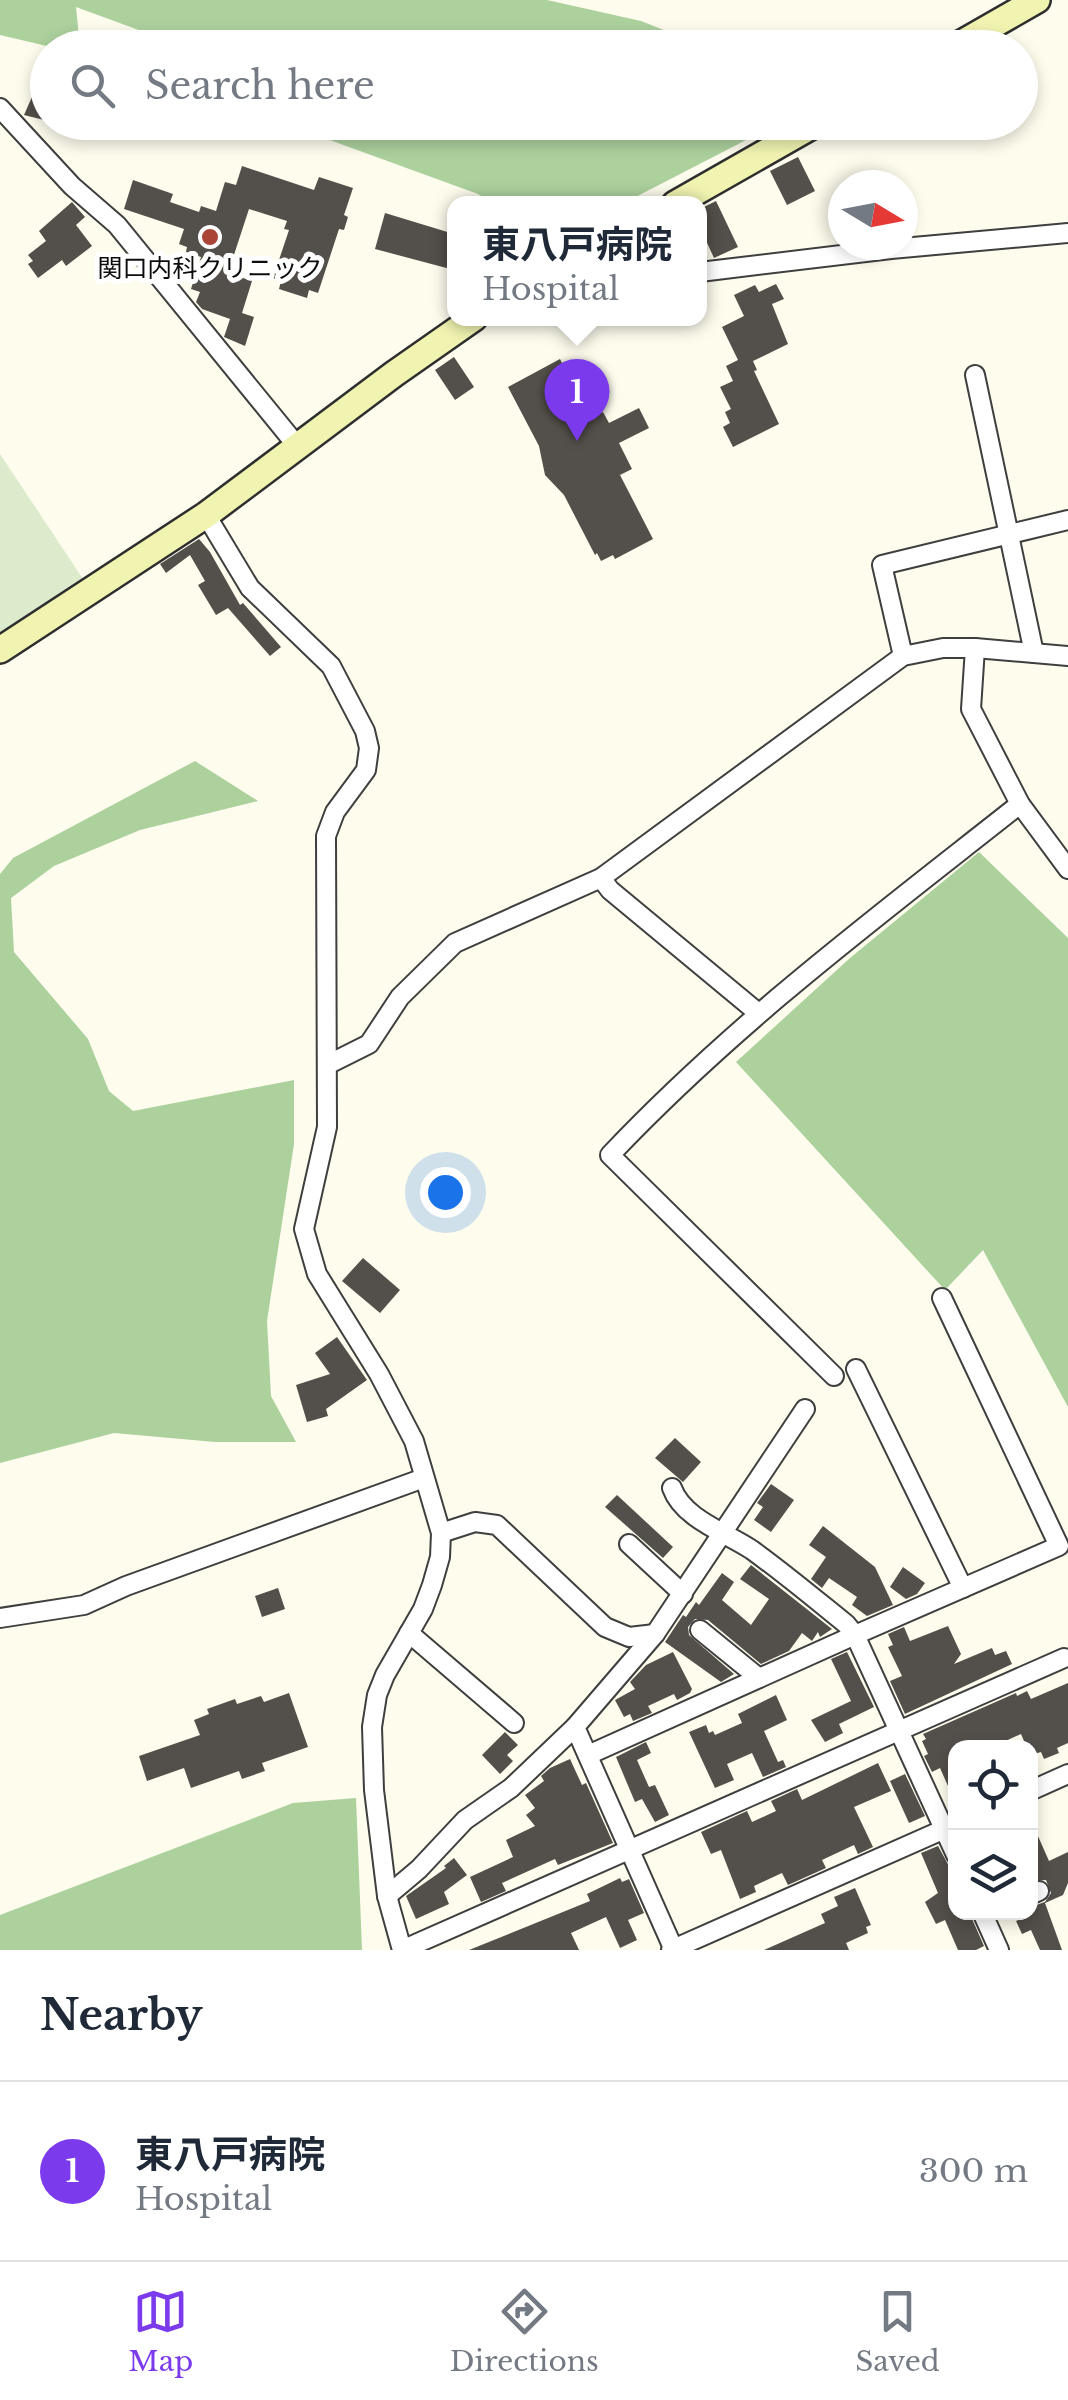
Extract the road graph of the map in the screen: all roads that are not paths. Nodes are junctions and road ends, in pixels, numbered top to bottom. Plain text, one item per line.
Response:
1 (1037, 0) edge
2 (984, 30) edge
3 (0, 108) edge
4 (787, 140) edge
5 (689, 196) edge
6 (1068, 233) edge
7 (707, 271) edge
8 (463, 326) edge
9 (975, 375) dead end
10 (298, 447) junction
11 (206, 514) junction
12 (1068, 520) edge
13 (1009, 534) junction
14 (975, 648) junction
15 (0, 650) edge
16 (1034, 653) junction
17 (903, 656) junction
18 (1068, 656) edge
19 (1020, 804) junction
20 (1068, 870) edge
21 (601, 878) junction
22 (757, 1012) junction
23 (327, 1065) junction
24 (942, 1298) dead end
25 (856, 1370) dead end
26 (834, 1376) dead end
27 (805, 1409) dead end
28 (424, 1478) junction
29 (672, 1488) dead end
30 (441, 1534) junction
31 (722, 1534) junction
32 (629, 1544) dead end
33 (964, 1588) junction
34 (684, 1594) junction
35 (0, 1618) edge
36 (700, 1630) dead end
37 (409, 1633) junction
38 (655, 1634) junction
39 (855, 1635) junction
40 (1064, 1658) dead end
41 (759, 1678) junction
42 (514, 1724) dead end
43 (575, 1727) junction
44 (899, 1731) junction
45 (588, 1755) junction
46 (1068, 1774) edge
47 (1038, 1787) edge
48 (948, 1823) edge
49 (948, 1828) edge
50 (631, 1852) junction
51 (387, 1896) junction
52 (987, 1920) edge
53 (402, 1950) edge
54 (673, 1950) edge
55 (998, 1950) edge

1 - 2 street
3 - 10 street
4 - 5 street
6 - 7 street
8 - 10 street
9 - 13 street
10 - 11 street
11 - 15 street
11 - 23 street
12 - 13 street
13 - 16 street
13 - 17 street
14 - 16 street
14 - 17 street
14 - 19 street
16 - 18 street
17 - 21 street
19 - 20 street
19 - 22 street
21 - 22 street
21 - 23 street
22 - 26 street
23 - 28 street
24 - 33 street
25 - 33 street
27 - 31 street
28 - 30 street
28 - 35 street
29 - 31 street
30 - 37 street
30 - 38 street
31 - 34 street
31 - 39 street
32 - 34 street
33 - 39 street
34 - 38 street
36 - 41 street
37 - 42 street
37 - 51 street
38 - 43 street
39 - 41 street
39 - 44 street
40 - 44 street
41 - 45 street
43 - 45 street
43 - 51 street
44 - 48 street
44 - 50 street
45 - 50 street
46 - 47 street
49 - 54 street
50 - 53 street
50 - 54 street
51 - 53 street
52 - 55 street

